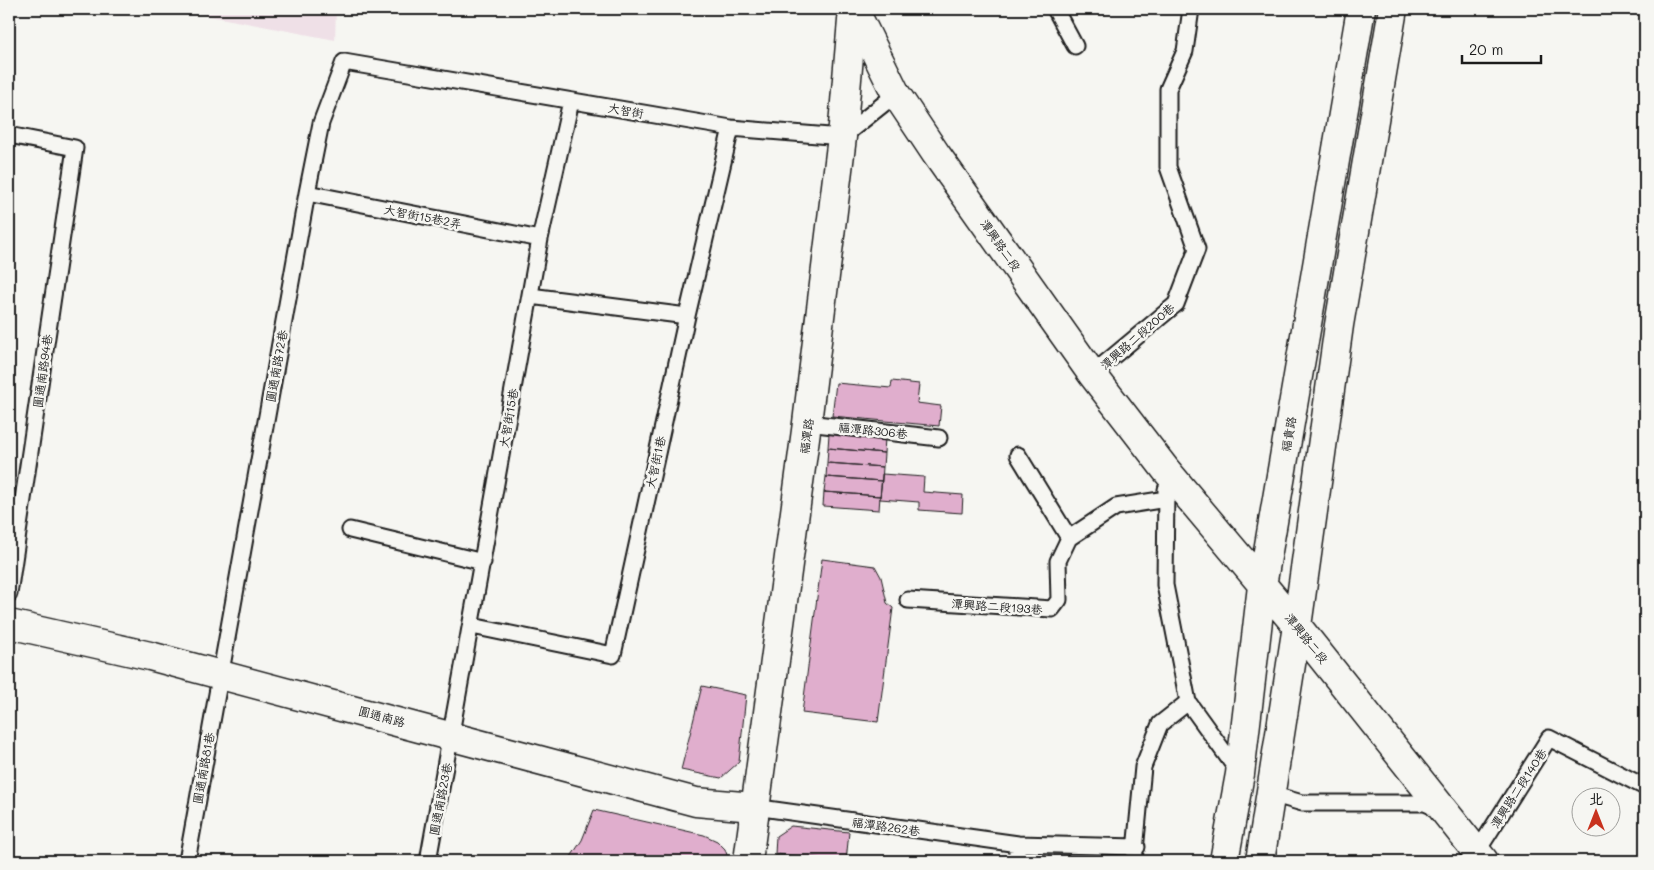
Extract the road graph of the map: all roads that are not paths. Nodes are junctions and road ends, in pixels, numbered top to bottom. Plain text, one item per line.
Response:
1 (853, 9) edge
2 (1055, 9) edge
3 (1191, 9) edge
4 (1361, 9) edge
5 (1392, 9) edge
6 (1075, 46) dead end
7 (344, 62) joint
8 (896, 94) junction
9 (571, 101) junction
10 (731, 128) junction
11 (9, 135) edge
12 (842, 137) junction
13 (307, 193) junction
14 (540, 240) junction
15 (530, 296) junction
16 (687, 316) junction
17 (1092, 374) junction
18 (807, 423) junction
19 (939, 438) dead end
20 (1018, 455) dead end
21 (1166, 470) junction
22 (1166, 499) junction
23 (350, 530) dead end
24 (1069, 538) junction
25 (483, 562) junction
26 (1262, 586) junction
27 (9, 594) edge
28 (908, 600) dead end
29 (9, 624) edge
30 (472, 626) junction
31 (1297, 626) junction
32 (220, 674) junction
33 (1188, 702) junction
34 (452, 736) junction
35 (1240, 774) junction
36 (1645, 787) edge
37 (1271, 794) junction
38 (754, 808) junction
39 (1442, 811) junction
40 (1018, 844) junction
41 (1135, 854) edge
42 (1479, 858) edge
43 (187, 861) edge
44 (428, 861) edge
45 (748, 861) edge
46 (1016, 861) edge
47 (1224, 861) edge
48 (1260, 861) edge

1 - 8 street, 潭興路二段
1 - 12 street, 福潭路
2 - 6 lane
3 - 17 lane, 潭興路二段200巷
4 - 26 street, 福貴路
5 - 31 street
7 - 9 lane, 大智街
7 - 13 lane, 圓通南路72巷
8 - 12 lane
8 - 17 street, 潭興路二段
9 - 10 lane, 大智街
9 - 14 lane, 大智街15巷
10 - 12 lane, 大智街
10 - 16 lane, 大智街1巷
11 - 27 lane, 圓通南路94巷
12 - 18 street, 福潭路
13 - 14 lane, 大智街15巷2弄
13 - 32 lane, 圓通南路72巷
14 - 15 lane, 大智街15巷
15 - 16 lane
15 - 25 lane, 大智街15巷
16 - 30 lane, 大智街1巷
17 - 21 street, 潭興路二段
18 - 19 lane, 福潭路306巷
18 - 38 street, 福潭路
20 - 24 lane
21 - 22 lane
21 - 26 street, 潭興路二段
22 - 24 lane
22 - 33 lane
23 - 25 lane
24 - 28 lane, 潭興路二段193巷
25 - 30 lane, 大智街15巷
26 - 31 street, 潭興路二段
26 - 35 street, 福貴路
29 - 32 street, 圓通南路
30 - 34 lane, 大智街15巷
31 - 37 street
31 - 39 street, 潭興路二段
32 - 34 street, 圓通南路
32 - 43 lane, 圓通南路81巷
33 - 35 lane
33 - 41 lane
34 - 38 street, 圓通南路
34 - 44 lane, 圓通南路23巷
35 - 47 street, 福貴路
36 - 42 lane, 潭興路二段140巷
37 - 39 lane
37 - 48 street
38 - 40 lane, 福潭路262巷
38 - 45 street, 福潭路
39 - 42 street, 潭興路二段
40 - 41 lane, 福潭路262巷
40 - 46 lane

